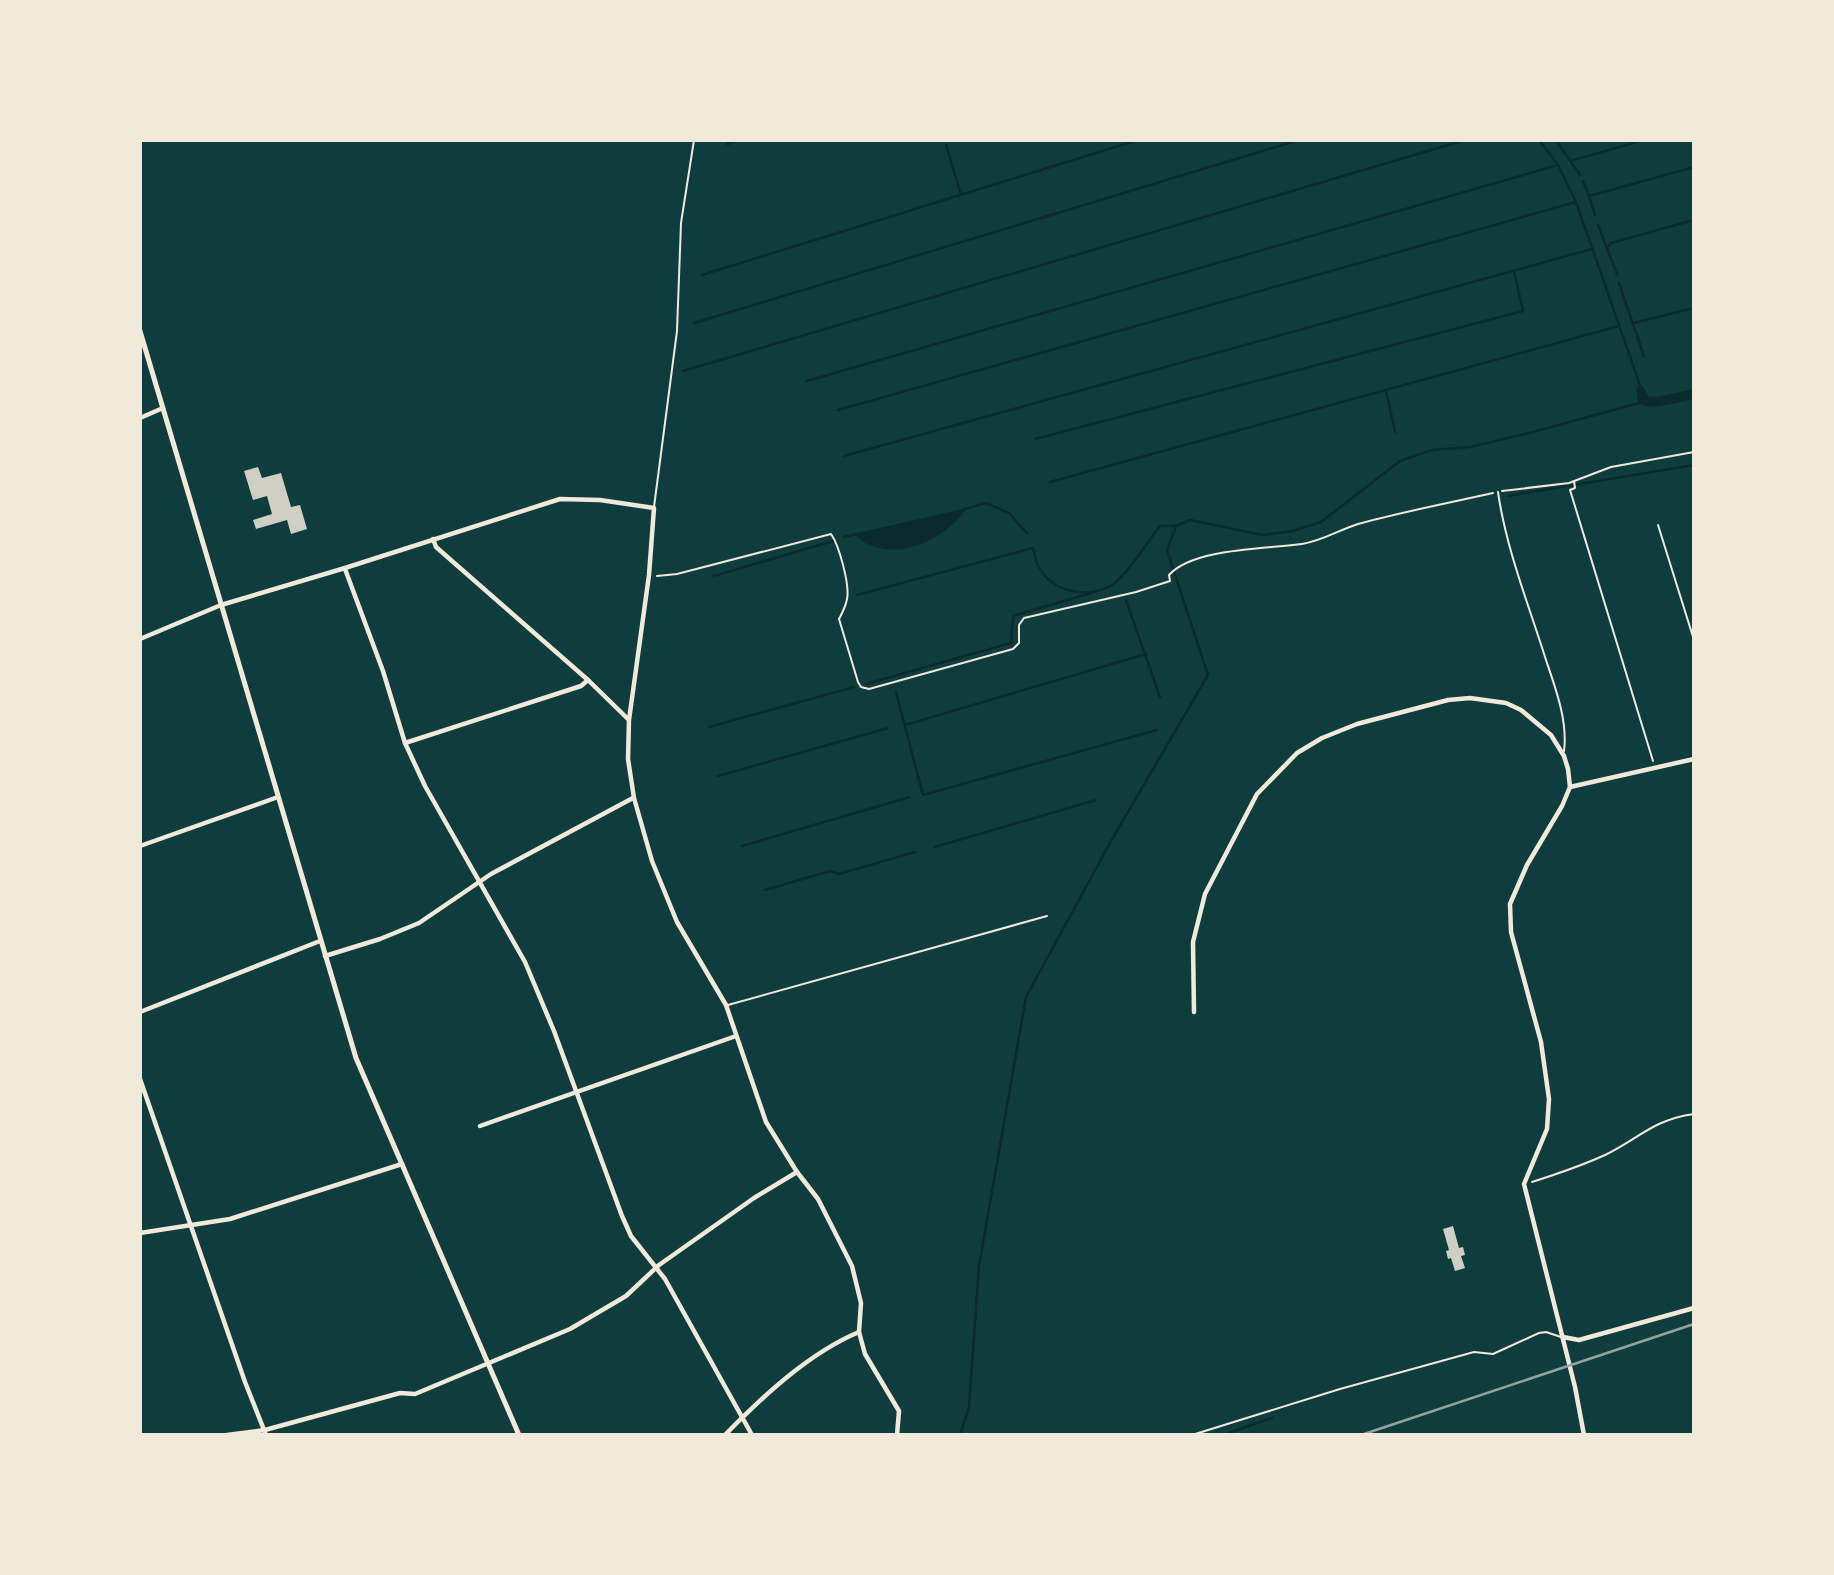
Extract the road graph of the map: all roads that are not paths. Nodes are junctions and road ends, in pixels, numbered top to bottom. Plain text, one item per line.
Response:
1 (694, 140) edge
2 (140, 331) edge
3 (163, 408) junction
4 (140, 418) edge
5 (1497, 492) road end
6 (654, 508) junction
7 (433, 540) junction
8 (345, 568) junction
9 (221, 605) junction
10 (140, 639) edge
11 (588, 680) junction
12 (629, 720) junction
13 (405, 743) junction
14 (1564, 756) junction
15 (1694, 759) edge
16 (1570, 787) junction
17 (278, 797) junction
18 (634, 798) junction
19 (140, 846) edge
20 (481, 883) junction
21 (1047, 916) dead end
22 (320, 941) junction
23 (324, 956) junction
24 (726, 1005) junction
25 (140, 1012) edge
26 (1195, 1012) dead end
27 (736, 1036) junction
28 (140, 1079) edge
29 (576, 1091) junction
30 (480, 1126) dead end
31 (402, 1164) junction
32 (797, 1172) junction
33 (192, 1224) junction
34 (140, 1233) edge
35 (654, 1269) junction
36 (1694, 1308) edge
37 (859, 1332) junction
38 (1563, 1338) junction
39 (488, 1366) junction
40 (742, 1418) junction
41 (266, 1432) edge
42 (227, 1435) edge
43 (519, 1435) edge
44 (725, 1435) edge
45 (752, 1435) edge
46 (897, 1435) edge
47 (1192, 1435) edge
48 (1584, 1435) edge

1 - 6 lane
2 - 3 street
3 - 4 street
3 - 9 street
5 - 14 lane
6 - 7 street
6 - 12 street
7 - 8 street
7 - 11 street
8 - 9 street
8 - 13 street
9 - 10 street
9 - 17 street
11 - 12 street
11 - 13 street
12 - 18 street
13 - 20 street
14 - 16 street
14 - 26 street
15 - 16 street
16 - 38 street
17 - 19 street
17 - 22 street
18 - 20 street
18 - 24 street
20 - 23 street
20 - 29 street
21 - 24 lane
22 - 23 street
22 - 25 street
23 - 31 street
24 - 27 street
27 - 29 street
27 - 32 street
28 - 33 street
29 - 30 street
29 - 35 street
31 - 33 street
31 - 39 street
32 - 35 street
32 - 37 street
33 - 34 street
33 - 41 street
35 - 39 street
35 - 40 street
36 - 38 street
37 - 40 street
37 - 46 street
38 - 47 lane
38 - 48 street
39 - 41 street
39 - 43 street
40 - 44 street
40 - 45 street
41 - 42 street

